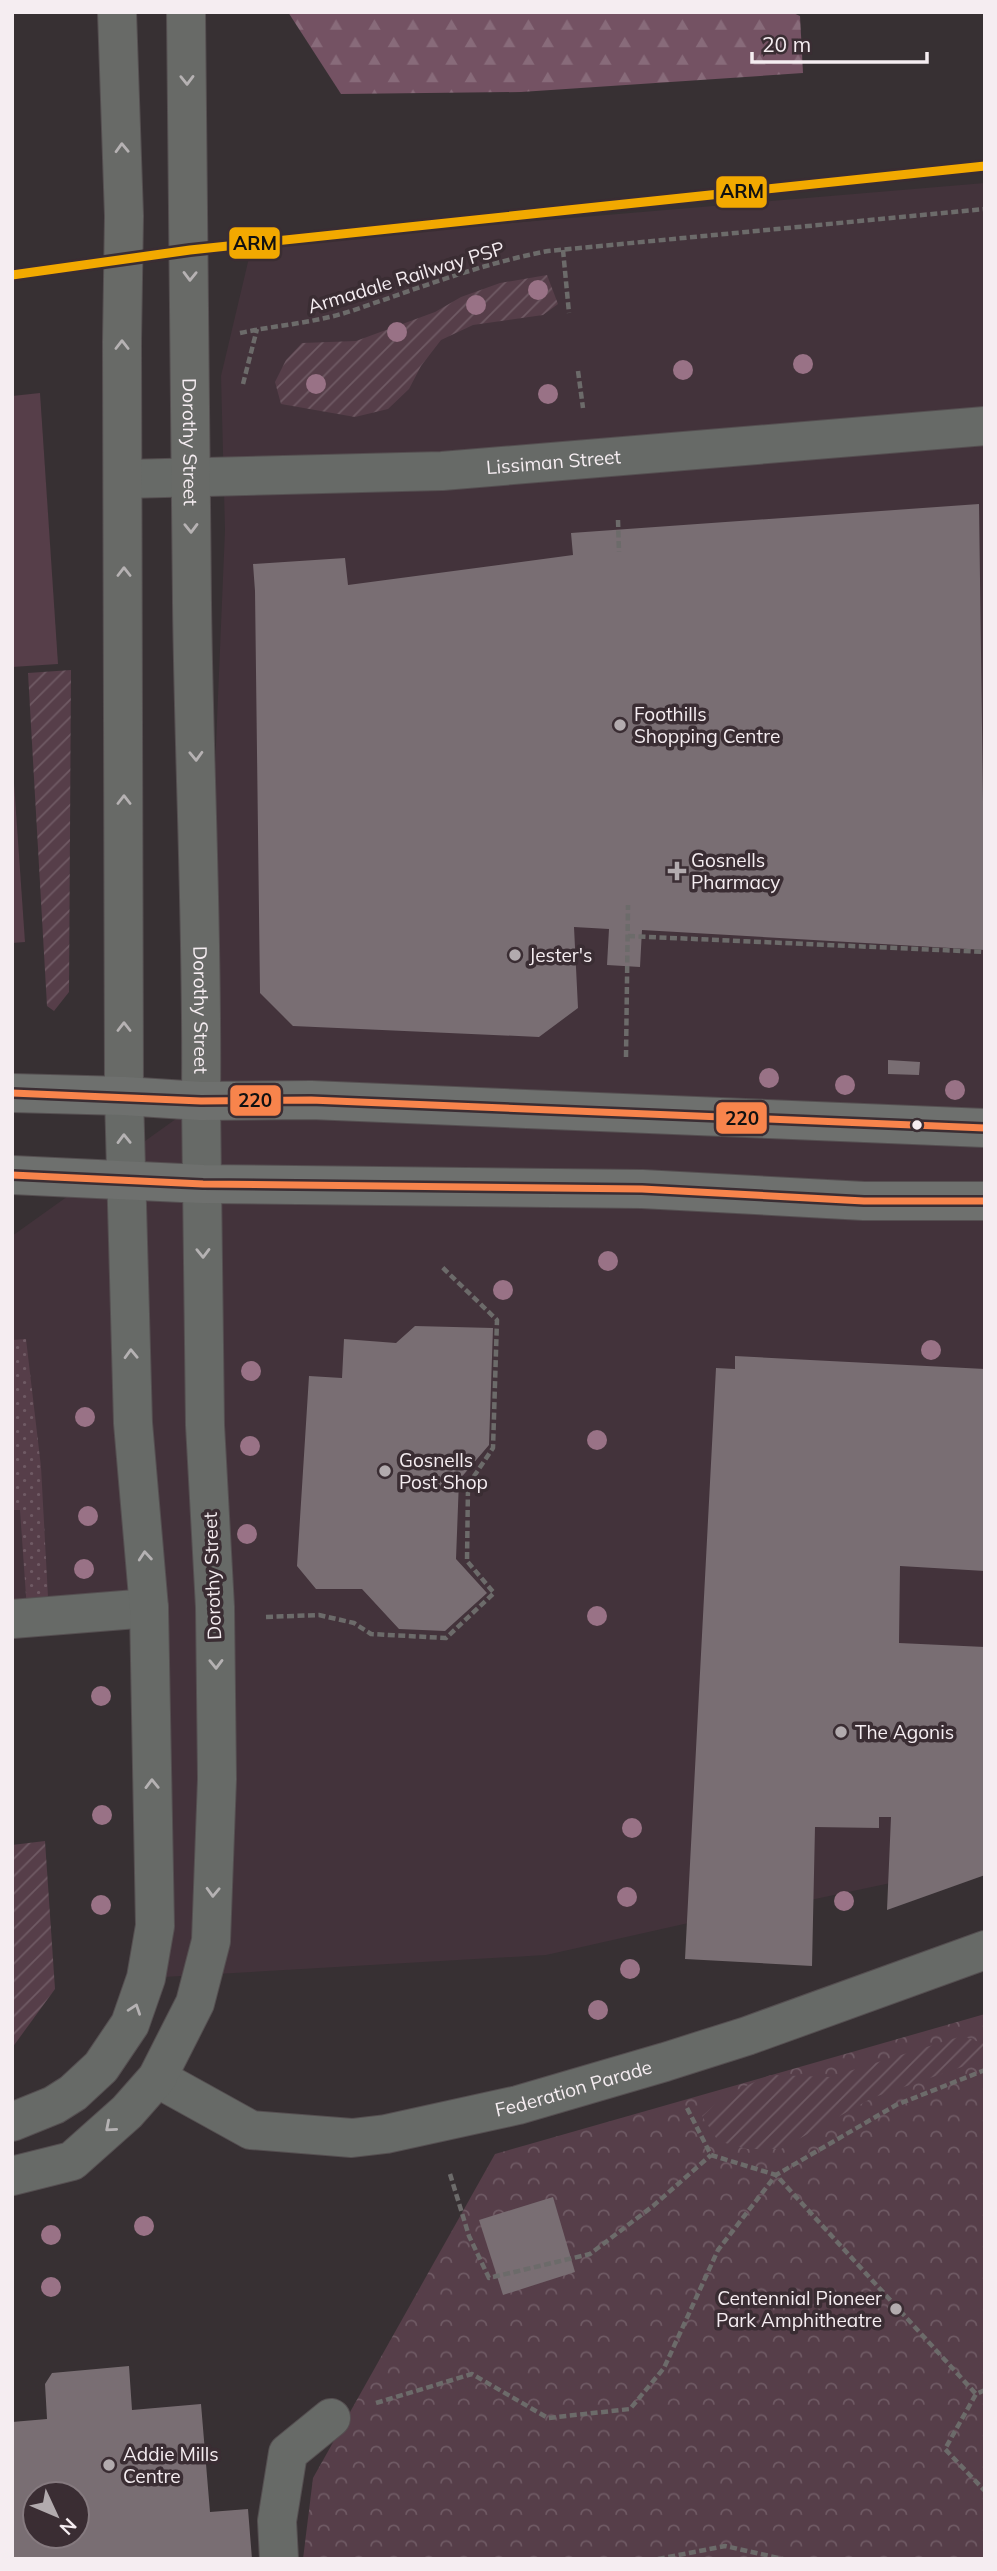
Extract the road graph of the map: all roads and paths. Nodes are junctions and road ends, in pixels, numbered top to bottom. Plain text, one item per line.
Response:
1 (117, 12) edge
2 (186, 12) edge
3 (985, 209) edge
4 (563, 250) junction
5 (569, 313) dead end
6 (257, 329) junction
7 (188, 339) junction
8 (578, 371) dead end
9 (243, 385) dead end
10 (583, 410) dead end
11 (985, 426) edge
12 (190, 477) junction
13 (124, 479) junction
14 (618, 520) dead end
15 (619, 552) dead end
16 (628, 905) dead end
17 (628, 936) junction
18 (985, 953) edge
19 (626, 1057) dead end
20 (12, 1093) edge
21 (124, 1096) junction
22 (201, 1101) junction
23 (985, 1128) edge
24 (12, 1175) edge
25 (125, 1181) junction
26 (203, 1184) junction
27 (985, 1201) edge
28 (442, 1267) dead end
29 (149, 1608) junction
30 (261, 1617) dead end
31 (12, 1619) edge
32 (985, 1950) edge
33 (985, 2070) edge
34 (157, 2078) junction
35 (687, 2108) dead end
36 (12, 2122) edge
37 (711, 2155) junction
38 (450, 2174) dead end
39 (776, 2175) junction
40 (12, 2176) edge
41 (985, 2390) edge
42 (976, 2394) junction
43 (331, 2418) joint
44 (985, 2491) edge
45 (279, 2559) edge
46 (658, 2559) edge
47 (783, 2559) edge

13 -> 1 main road
2 -> 7 main road, Dorothy Street
3 - 4 path, Armadale Railway PSP
4 - 5 path
4 - 6 path, Armadale Railway PSP
6 - 7 path, Armadale Railway PSP
6 - 9 path
7 - 12 main road, Dorothy Street
8 - 10 path
11 - 12 street, Lissiman Street
12 - 13 street, Lissiman Street
12 -> 22 main road, Dorothy Street
21 -> 13 main road
14 - 15 path
16 - 17 path
17 - 18 path
17 - 19 path
20 - 21 highway
21 - 22 highway
25 -> 21 street
22 - 23 highway
22 - 26 street, Dorothy Street
24 - 25 highway
25 - 26 highway
29 -> 25 street
26 - 27 highway
26 -> 34 street, Dorothy Street
28 - 30 path
29 - 31 street
36 -> 29 street
32 - 34 street, Federation Parade
33 - 39 path
34 -> 40 street, Dorothy Street
35 - 37 path
37 - 38 path
37 - 39 path
39 - 42 path
39 - 43 path
41 - 42 path
42 - 44 path
43 - 45 street
46 - 47 path

